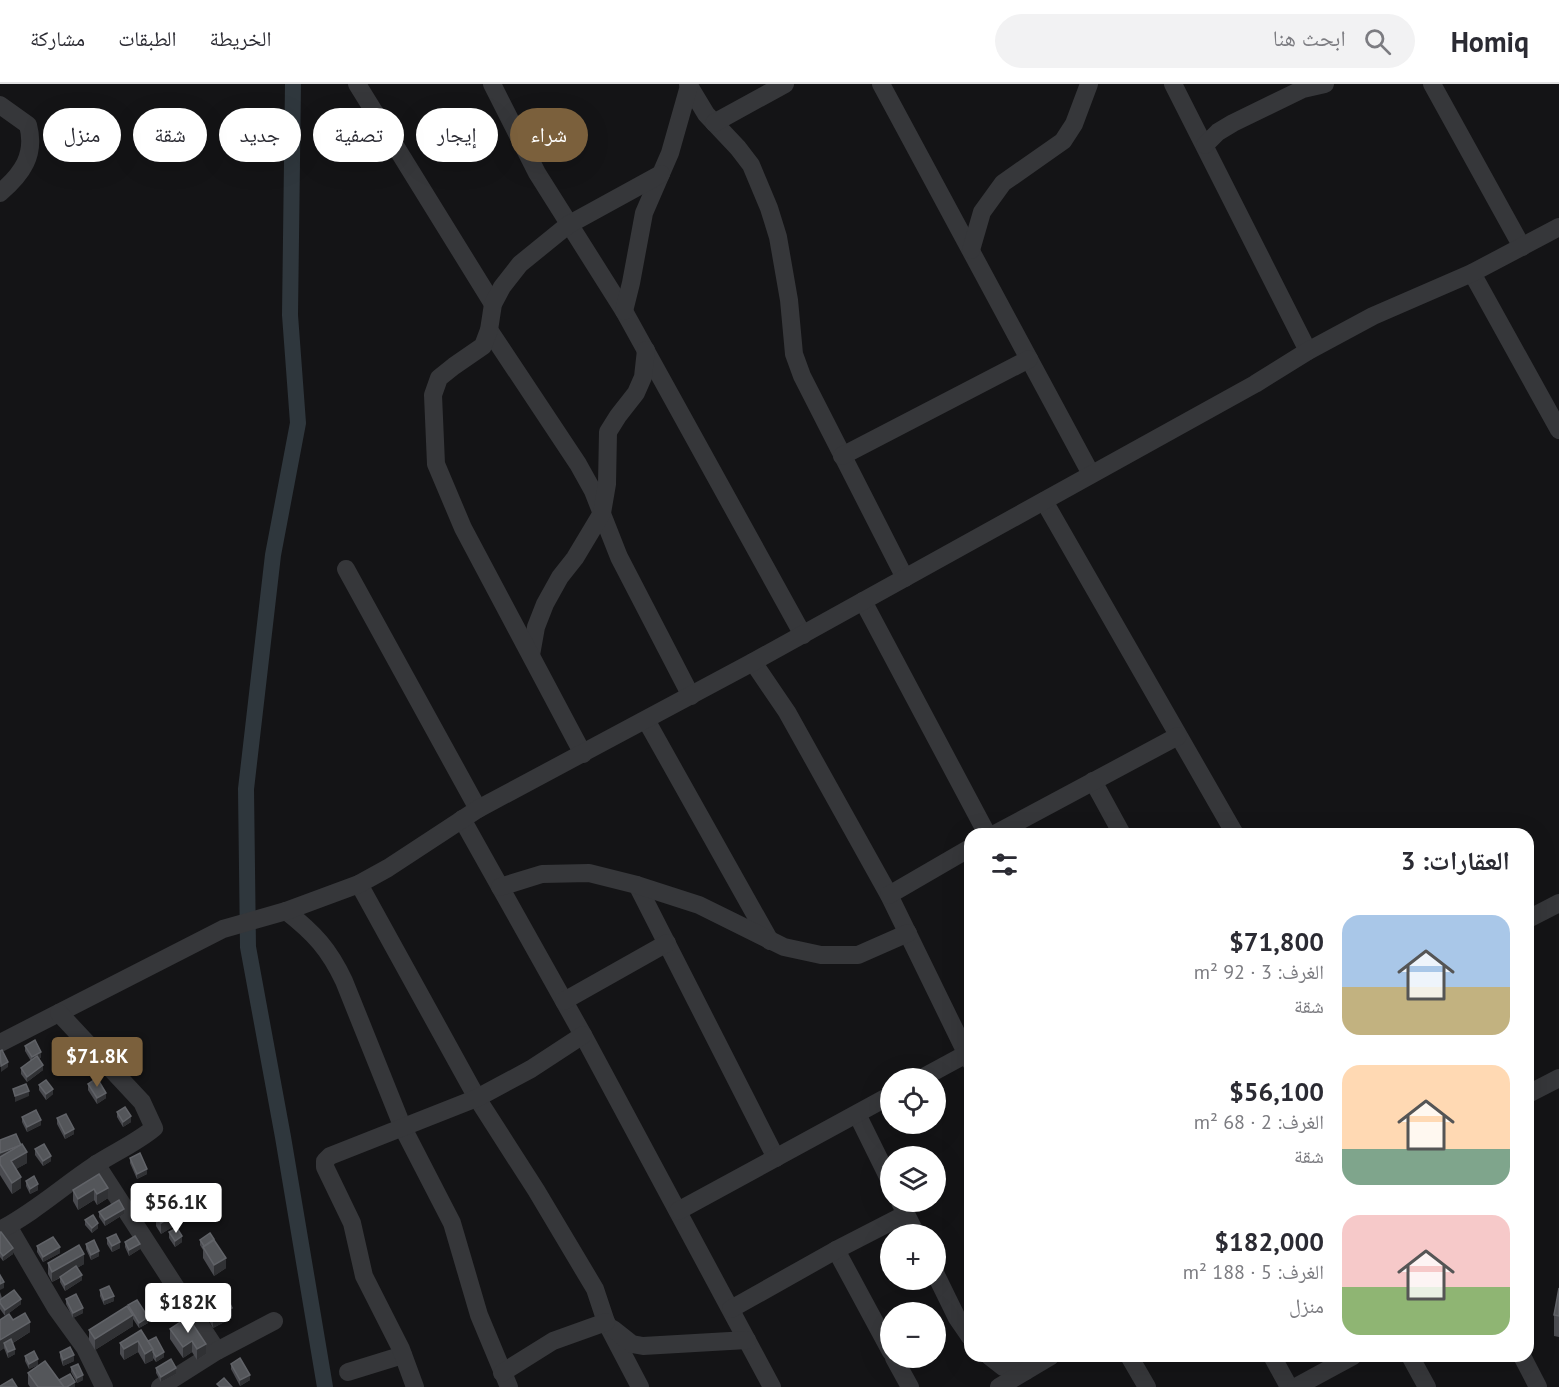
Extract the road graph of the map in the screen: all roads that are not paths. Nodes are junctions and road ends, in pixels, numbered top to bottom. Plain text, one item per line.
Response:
1 (357, 84) edge
2 (492, 84) edge
3 (785, 84) edge
4 (881, 84) edge
5 (1089, 84) edge
6 (1173, 84) edge
7 (1325, 84) edge
8 (1432, 84) edge
9 (689, 85) edge
10 (1304, 86) edge
11 (0, 105) edge
12 (714, 123) junction
13 (1205, 145) junction
14 (661, 174) junction
15 (0, 193) edge
16 (568, 225) junction
17 (1559, 227) edge
18 (1522, 247) junction
19 (971, 250) junction
20 (1472, 273) junction
21 (493, 304) junction
22 (624, 312) junction
23 (489, 330) junction
24 (646, 350) junction
25 (1308, 351) junction
26 (1029, 359) junction
27 (1559, 430) edge
28 (842, 456) junction
29 (1091, 474) junction
30 (1044, 501) junction
31 (602, 513) junction
32 (346, 569) dead end
33 (905, 578) junction
34 (863, 602) junction
35 (803, 634) junction
36 (531, 655) junction
37 (753, 662) junction
38 (691, 696) junction
39 (646, 720) junction
40 (1178, 736) junction
41 (583, 754) junction
42 (1093, 781) junction
43 (478, 809) junction
44 (462, 819) junction
45 (984, 828) edge
46 (1006, 828) edge
47 (1119, 828) edge
48 (1232, 828) edge
49 (964, 851) edge
50 (359, 884) junction
51 (637, 885) junction
52 (500, 887) junction
53 (889, 895) junction
54 (1559, 903) edge
55 (286, 911) junction
56 (1534, 916) edge
57 (908, 933) junction
58 (770, 941) junction
59 (667, 943) junction
60 (564, 1000) junction
61 (59, 1014) junction
62 (583, 1035) junction
63 (0, 1043) edge
64 (964, 1046) edge
65 (964, 1058) edge
66 (943, 1068) edge
67 (1559, 1078) edge
68 (1534, 1091) edge
69 (477, 1098) junction
70 (880, 1101) edge
71 (857, 1114) junction
72 (403, 1128) junction
73 (776, 1158) junction
74 (880, 1161) edge
75 (96, 1164) junction
76 (678, 1211) junction
77 (897, 1212) edge
78 (4, 1228) edge
79 (836, 1250) junction
80 (943, 1290) edge
81 (731, 1309) junction
82 (274, 1322) dead end
83 (606, 1322) junction
84 (964, 1328) edge
85 (880, 1332) edge
86 (747, 1340) junction
87 (217, 1351) junction
88 (403, 1355) junction
89 (997, 1362) edge
90 (1041, 1362) edge
91 (1132, 1362) edge
92 (1275, 1362) edge
93 (1342, 1362) edge
94 (1413, 1362) edge
95 (1525, 1362) edge
96 (900, 1368) edge
97 (1026, 1371) junction
98 (348, 1372) dead end
99 (506, 1380) edge
100 (104, 1387) edge
101 (160, 1387) edge
102 (415, 1387) edge
103 (640, 1387) edge
104 (772, 1387) edge
105 (910, 1387) edge
106 (999, 1387) edge
107 (1147, 1387) edge
108 (1289, 1387) edge
109 (1296, 1387) edge
110 (1426, 1387) edge
111 (1538, 1387) edge

1 - 21 street
2 - 16 street
3 - 12 street
4 - 19 street
5 - 19 street
6 - 13 street
7 - 10 street
8 - 18 street
9 - 12 street
9 - 14 street
10 - 13 street
11 - 15 street
12 - 28 street
13 - 25 street
14 - 16 street
14 - 22 street
16 - 21 street
16 - 22 street
17 - 18 street
18 - 20 street
19 - 26 street
20 - 25 street
20 - 27 street
21 - 23 street
22 - 24 street
23 - 31 street
23 - 36 street
24 - 31 street
24 - 35 street
25 - 29 street
26 - 28 street
26 - 29 street
28 - 33 street
29 - 30 street
30 - 33 street
30 - 40 street
31 - 36 street
31 - 38 street
32 - 43 street
33 - 34 street
34 - 35 street
34 - 45 street
35 - 37 street
36 - 41 street
37 - 38 street
37 - 53 street
38 - 39 street
39 - 41 street
39 - 58 street
40 - 42 street
40 - 48 street
41 - 43 street
42 - 46 street
42 - 47 street
43 - 44 street
44 - 50 street
44 - 52 street
49 - 53 street
50 - 55 street
50 - 69 street
51 - 52 street
51 - 58 street
51 - 59 street
52 - 60 street
53 - 57 street
54 - 56 street
55 - 61 street
55 - 72 street
57 - 58 street
57 - 64 street
59 - 60 street
59 - 73 street
60 - 62 street
61 - 63 street
61 - 75 street
62 - 69 street
62 - 76 street
65 - 66 street
67 - 68 street
69 - 72 street
69 - 83 street
70 - 71 street
71 - 73 street
71 - 74 street
72 - 88 street
72 - 99 street
73 - 76 street
75 - 78 street
75 - 87 street
76 - 81 street
77 - 79 street
78 - 100 street
79 - 81 street
79 - 85 street
80 - 84 street
81 - 86 street
82 - 87 street
83 - 86 street
83 - 99 street
83 - 103 street
86 - 104 street
87 - 101 street
88 - 98 street
88 - 102 street
89 - 97 street
90 - 97 street
91 - 107 street
92 - 108 street
93 - 109 street
94 - 110 street
95 - 111 street
96 - 105 street
97 - 106 street

